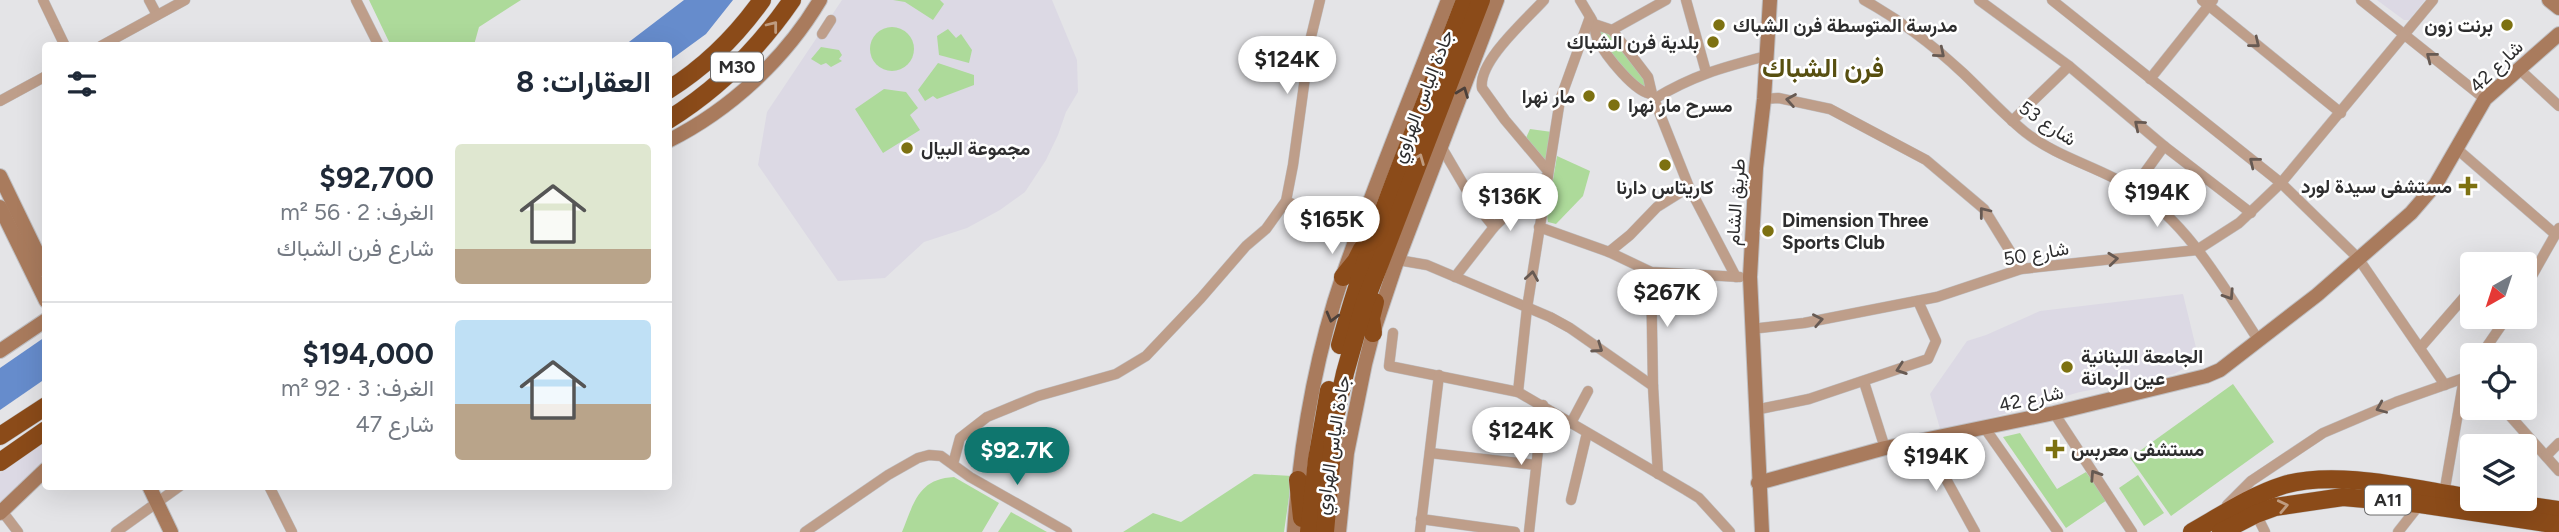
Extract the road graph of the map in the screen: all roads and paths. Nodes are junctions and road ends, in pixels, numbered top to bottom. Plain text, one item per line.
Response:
1 (43, 0) edge
2 (149, 0) edge
3 (185, 0) edge
4 (356, 0) edge
5 (762, 0) edge
6 (792, 0) edge
7 (820, 0) edge
8 (1320, 0) edge
9 (1448, 0) edge
10 (1465, 0) edge
11 (1481, 0) edge
12 (1497, 0) edge
13 (1544, 0) edge
14 (1580, 0) edge
15 (1666, 0) edge
16 (1686, 0) edge
17 (1770, 0) edge
18 (1864, 0) edge
19 (1979, 0) edge
20 (2052, 0) edge
21 (2361, 0) edge
22 (2433, 0) edge
23 (2549, 0) edge
24 (2208, 2) edge
25 (2067, 4) edge
26 (2559, 8) edge
27 (157, 15) junction
28 (831, 20) dead end
29 (1592, 20) junction
30 (1612, 30) junction
31 (822, 34) dead end
32 (2559, 34) edge
33 (2404, 35) junction
34 (63, 42) edge
35 (108, 42) edge
36 (377, 42) edge
37 (1766, 56) junction
38 (2069, 66) junction
39 (2519, 69) junction
40 (1706, 72) junction
41 (42, 78) edge
42 (2150, 79) junction
43 (672, 87) edge
44 (1653, 97) junction
45 (1765, 99) junction
46 (2485, 99) junction
47 (0, 101) edge
48 (2559, 106) edge
49 (2341, 113) junction
50 (672, 117) edge
51 (2012, 121) junction
52 (672, 139) edge
53 (2164, 146) junction
54 (1442, 148) junction
55 (2457, 149) junction
56 (1548, 173) junction
57 (0, 176) edge
58 (2281, 183) junction
59 (1689, 187) junction
60 (2133, 189) junction
61 (1391, 190) junction
62 (1286, 201) junction
63 (0, 207) edge
64 (2251, 213) junction
65 (1398, 215) junction
66 (1539, 227) junction
67 (1345, 228) dead end
68 (1494, 228) junction
69 (2557, 231) edge
70 (2197, 250) junction
71 (1608, 252) junction
72 (1402, 257) junction
73 (2358, 258) junction
74 (42, 263) edge
75 (2538, 265) edge
76 (2021, 269) junction
77 (1651, 272) junction
78 (1343, 277) junction
79 (1455, 277) junction
80 (1743, 277) junction
81 (42, 293) edge
82 (1918, 301) junction
83 (2460, 302) edge
84 (1527, 308) junction
85 (42, 323) edge
86 (1751, 329) junction
87 (1373, 333) junction
88 (1393, 333) dead end
89 (2259, 341) junction
90 (2420, 348) junction
91 (0, 351) edge
92 (1364, 364) joint
93 (1439, 375) junction
94 (2460, 377) edge
95 (1864, 382) junction
96 (2445, 385) junction
97 (1653, 386) junction
98 (1588, 391) dead end
99 (1518, 392) junction
100 (1543, 405) junction
101 (42, 409) edge
102 (1755, 410) junction
103 (2054, 413) junction
104 (2460, 419) edge
105 (2514, 420) edge
106 (1571, 423) junction
107 (1984, 427) junction
108 (42, 433) edge
109 (1587, 433) junction
110 (0, 436) edge
111 (1924, 439) junction
112 (2559, 443) edge
113 (1885, 448) junction
114 (1430, 453) junction
115 (2546, 456) junction
116 (0, 461) edge
117 (953, 464) junction
118 (1536, 466) junction
119 (2559, 471) edge
120 (42, 473) edge
121 (1658, 474) junction
122 (1298, 480) junction
123 (1758, 484) junction
124 (1343, 485) junction
125 (151, 490) edge
126 (175, 490) edge
127 (271, 490) edge
128 (2444, 494) junction
129 (2460, 496) edge
130 (1571, 500) dead end
131 (157, 503) junction
132 (2420, 504) junction
133 (2518, 511) edge
134 (1, 512) edge
135 (2256, 514) junction
136 (1421, 519) junction
137 (2556, 523) edge
138 (2219, 525) edge
139 (18, 532) edge
140 (116, 532) edge
141 (171, 532) edge
142 (292, 532) edge
143 (805, 532) edge
144 (1067, 532) edge
145 (1294, 532) edge
146 (1302, 532) edge
147 (1309, 532) edge
148 (1325, 532) edge
149 (1331, 532) edge
150 (1339, 532) edge
151 (1420, 532) edge
152 (1515, 532) edge
153 (1529, 532) edge
154 (1730, 532) edge
155 (1762, 532) edge
156 (1975, 532) edge
157 (2058, 532) edge
158 (2132, 532) edge
159 (2192, 532) edge
160 (2265, 532) edge
161 (2398, 532) edge

1 - 34 street
2 - 27 street
3 - 27 street
4 - 36 street
5 - 43 highway, M30
50 -> 6 highway, M30
7 - 52 street
8 - 62 street
9 - 78 street, جادة إلياس الهراوي
10 - 61 highway, جادة إلياس الهراوي
65 -> 11 highway, جادة إلياس الهراوي
54 -> 12 street, جادة إلياس الهراوي
13 - 56 street
14 - 29 street
15 - 30 street
16 - 40 street
17 - 37 street, طريق الشام
18 -> 51 street, شارع 53
19 - 38 street
20 - 25 street
21 - 33 street
22 - 33 street, شارع 50
23 - 26 street
24 - 42 street
24 -> 49 street
25 - 42 street
27 - 35 street
28 - 31 street
29 - 30 street
29 - 44 street
29 - 56 street
30 - 44 street
32 - 39 street, شارع 42
46 -> 33 street
33 - 49 street, شارع 50
37 - 40 street
37 - 45 street, طريق الشام
38 - 51 street
53 -> 38 street
39 - 46 street, شارع 42
39 - 48 street
40 - 44 street
41 - 47 street
58 -> 42 street
44 - 59 street
76 -> 45 street
45 - 80 street, طريق الشام
46 - 55 street, شارع 42
49 - 58 street, شارع 50
51 - 60 street, شارع 53
53 - 60 street
53 - 64 street
54 - 68 street
54 - 72 street, جادة إلياس الهراوي
55 - 69 street
55 - 73 street, شارع 42
56 - 66 street
56 - 68 street
57 - 74 street
58 - 64 street, شارع 50
58 - 73 street
59 - 71 street
59 - 80 street
60 - 70 street, شارع 53
61 - 78 highway
61 - 147 highway, جادة إلياس الهراوي
62 - 67 street
62 - 117 street
63 - 81 street
64 - 70 street, شارع 50
65 - 87 highway
65 - 148 highway, جادة إلياس الهراوي
66 - 71 street
84 -> 66 street
68 - 79 street
69 - 75 street
76 -> 70 street, شارع 50
70 -> 89 street, شارع 53
71 - 77 street
72 - 79 street
72 - 87 street, جادة إلياس الهراوي
73 - 89 street, شارع 42
73 - 90 street
76 - 82 street, شارع 50
77 - 80 street
77 - 97 street
78 -> 122 street, جادة إلياس الهراوي
79 - 84 street
80 - 86 street, طريق الشام
86 -> 82 street, شارع 50
82 -> 95 street
83 - 90 street
84 -> 97 street
84 - 99 street
85 - 91 street
86 - 102 street, طريق الشام
87 - 92 street, جادة إلياس الهراوي
88 - 93 street
89 - 103 street, شارع 42
90 - 96 street
92 - 124 street, جادة الياس الهراوي
93 - 99 street
93 - 114 street
94 - 96 street
95 - 102 street
95 - 113 street
96 -> 138 street
97 - 121 street
98 - 106 street
99 - 100 street
100 - 106 street
100 - 118 street
101 - 110 highway
102 - 123 street, طريق الشام
103 - 107 street, شارع 42
158 -> 103 street
104 - 128 street
105 - 115 street
106 - 109 street
107 - 111 street, شارع 42
107 - 157 street
108 - 116 highway
109 - 121 street
109 - 130 street
111 - 113 street, شارع 42
111 - 156 street
112 - 115 street
113 - 123 street, شارع 42
114 - 118 street
114 - 136 street
115 - 119 street
117 - 143 street
117 - 144 street
118 - 153 street
120 - 134 street
121 - 154 street
122 - 145 street, جادة إلياس الهراوي
122 - 146 highway
123 - 155 street, طريق الشام
124 - 149 highway
124 - 150 street, جادة الياس الهراوي
125 - 131 street
126 - 131 street
127 - 142 street
128 - 129 highway, A11
128 - 138 highway, A11
131 - 140 street
131 - 141 street
135 -> 132 highway, A11
132 - 137 highway, A11
132 - 161 street
133 - 137 highway, A11
134 - 139 street
135 - 138 highway, A11
135 - 160 street
136 - 151 street
136 - 152 street
138 - 159 highway, A11

